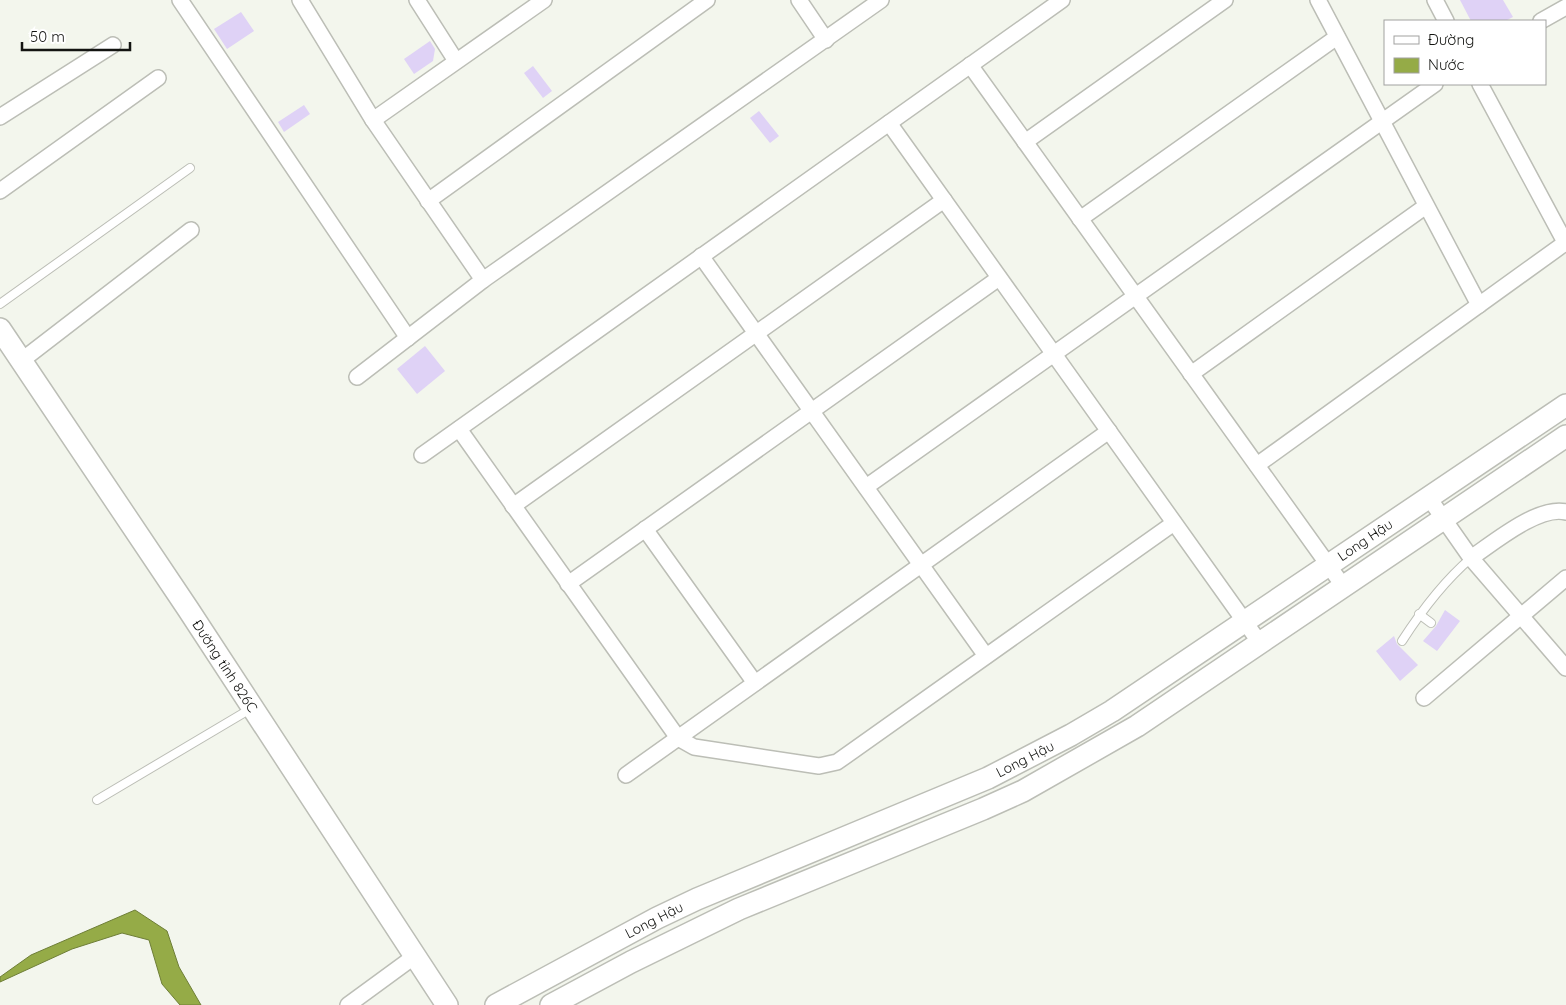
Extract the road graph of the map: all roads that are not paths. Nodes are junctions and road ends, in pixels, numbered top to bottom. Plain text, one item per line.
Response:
1 (180, 0) edge
2 (300, 0) edge
3 (417, 0) edge
4 (544, 0) edge
5 (708, 0) edge
6 (800, 0) edge
7 (881, 0) edge
8 (1062, 0) edge
9 (1225, 0) edge
10 (1318, 0) edge
11 (1435, 0) edge
12 (1566, 7) edge
13 (1445, 20) edge
14 (1543, 20) edge
15 (1337, 37) junction
16 (826, 40) junction
17 (112, 44) dead end
18 (456, 61) junction
19 (970, 65) junction
20 (158, 78) dead end
21 (1434, 85) edge
22 (1481, 85) edge
23 (0, 118) edge
24 (373, 120) junction
25 (1382, 122) junction
26 (889, 123) junction
27 (1025, 142) junction
28 (190, 168) dead end
29 (0, 191) edge
30 (428, 200) junction
31 (944, 200) junction
32 (1426, 206) junction
33 (1080, 219) junction
34 (191, 230) dead end
35 (1566, 244) edge
36 (702, 256) junction
37 (999, 278) junction
38 (483, 280) junction
39 (1136, 296) junction
40 (0, 304) edge
41 (1479, 305) junction
42 (0, 329) edge
43 (756, 333) junction
44 (408, 338) junction
45 (1054, 354) junction
46 (21, 361) junction
47 (1191, 374) junction
48 (357, 377) dead end
49 (1566, 405) edge
50 (812, 411) junction
51 (459, 429) junction
52 (1109, 431) junction
53 (1566, 436) edge
54 (422, 455) dead end
55 (1257, 465) junction
56 (866, 487) junction
57 (1429, 498) junction
58 (513, 506) junction
59 (1566, 512) edge
60 (1444, 519) junction
61 (1174, 523) junction
62 (645, 529) junction
63 (1471, 558) junction
64 (921, 565) junction
65 (1328, 565) junction
66 (1566, 578) edge
67 (568, 584) junction
68 (1344, 587) junction
69 (1419, 614) junction
70 (1521, 616) junction
71 (1245, 622) junction
72 (1431, 623) dead end
73 (1402, 641) dead end
74 (1260, 643) junction
75 (986, 656) junction
76 (1566, 668) edge
77 (754, 684) junction
78 (1424, 698) dead end
79 (253, 708) junction
80 (678, 738) junction
81 (626, 775) dead end
82 (97, 800) dead end
83 (415, 956) junction
84 (348, 1005) edge
85 (447, 1005) edge
86 (496, 1005) edge
87 (551, 1005) edge

1 - 44 street
2 - 24 street
3 - 18 street
4 - 18 street
5 - 30 street
6 - 16 street
7 - 16 street
8 - 19 street
9 - 27 street
10 - 15 street
11 - 13 street
12 - 14 street
15 - 25 street
15 - 33 street
16 - 38 street
17 - 23 street
18 - 24 street
19 - 26 street
19 - 27 street
20 - 29 street
21 - 25 street
22 - 35 street
24 - 30 street
25 - 32 street
25 - 39 street
26 - 31 street
26 - 36 street
27 - 33 street
28 - 40 lane
30 - 38 street
31 - 37 street
31 - 43 street
32 - 41 street
32 - 47 street
33 - 39 street
34 - 46 street
35 - 41 street
36 - 43 street
36 - 51 street
37 - 45 street
37 - 50 street
38 - 44 street
39 - 45 street
39 - 47 street
41 - 55 street
42 - 46 main road, Đường tỉnh 826C
43 - 50 street
43 - 58 street
44 - 48 street
45 - 52 street
45 - 56 street
46 - 79 main road, Đường tỉnh 826C
47 - 55 street
49 - 57 main road, Long Hậu
50 - 56 street
50 - 62 street
51 - 54 street
51 - 58 street
52 - 61 street
52 - 64 street
53 - 60 main road, Long Hậu
55 - 65 street
56 - 64 street
57 - 60 street
57 - 65 main road, Long Hậu
58 - 67 street
59 - 63 street
60 - 63 street
60 - 68 main road, Long Hậu
61 - 71 street
61 - 75 street
62 - 67 street
62 - 77 street
63 - 69 lane
63 - 70 street
64 - 75 street
64 - 77 street
65 - 68 street
65 - 71 main road, Long Hậu
66 - 70 street
67 - 80 street
68 - 74 main road, Long Hậu
69 - 72 lane
69 - 73 lane
70 - 76 street
70 - 78 street
71 - 74 street
71 - 86 main road, Long Hậu
74 - 87 main road, Long Hậu
75 - 80 street
77 - 80 street
79 - 82 lane
79 - 83 main road, Đường tỉnh 826C
80 - 81 street
83 - 84 street
83 - 85 main road, Đường tỉnh 826C

